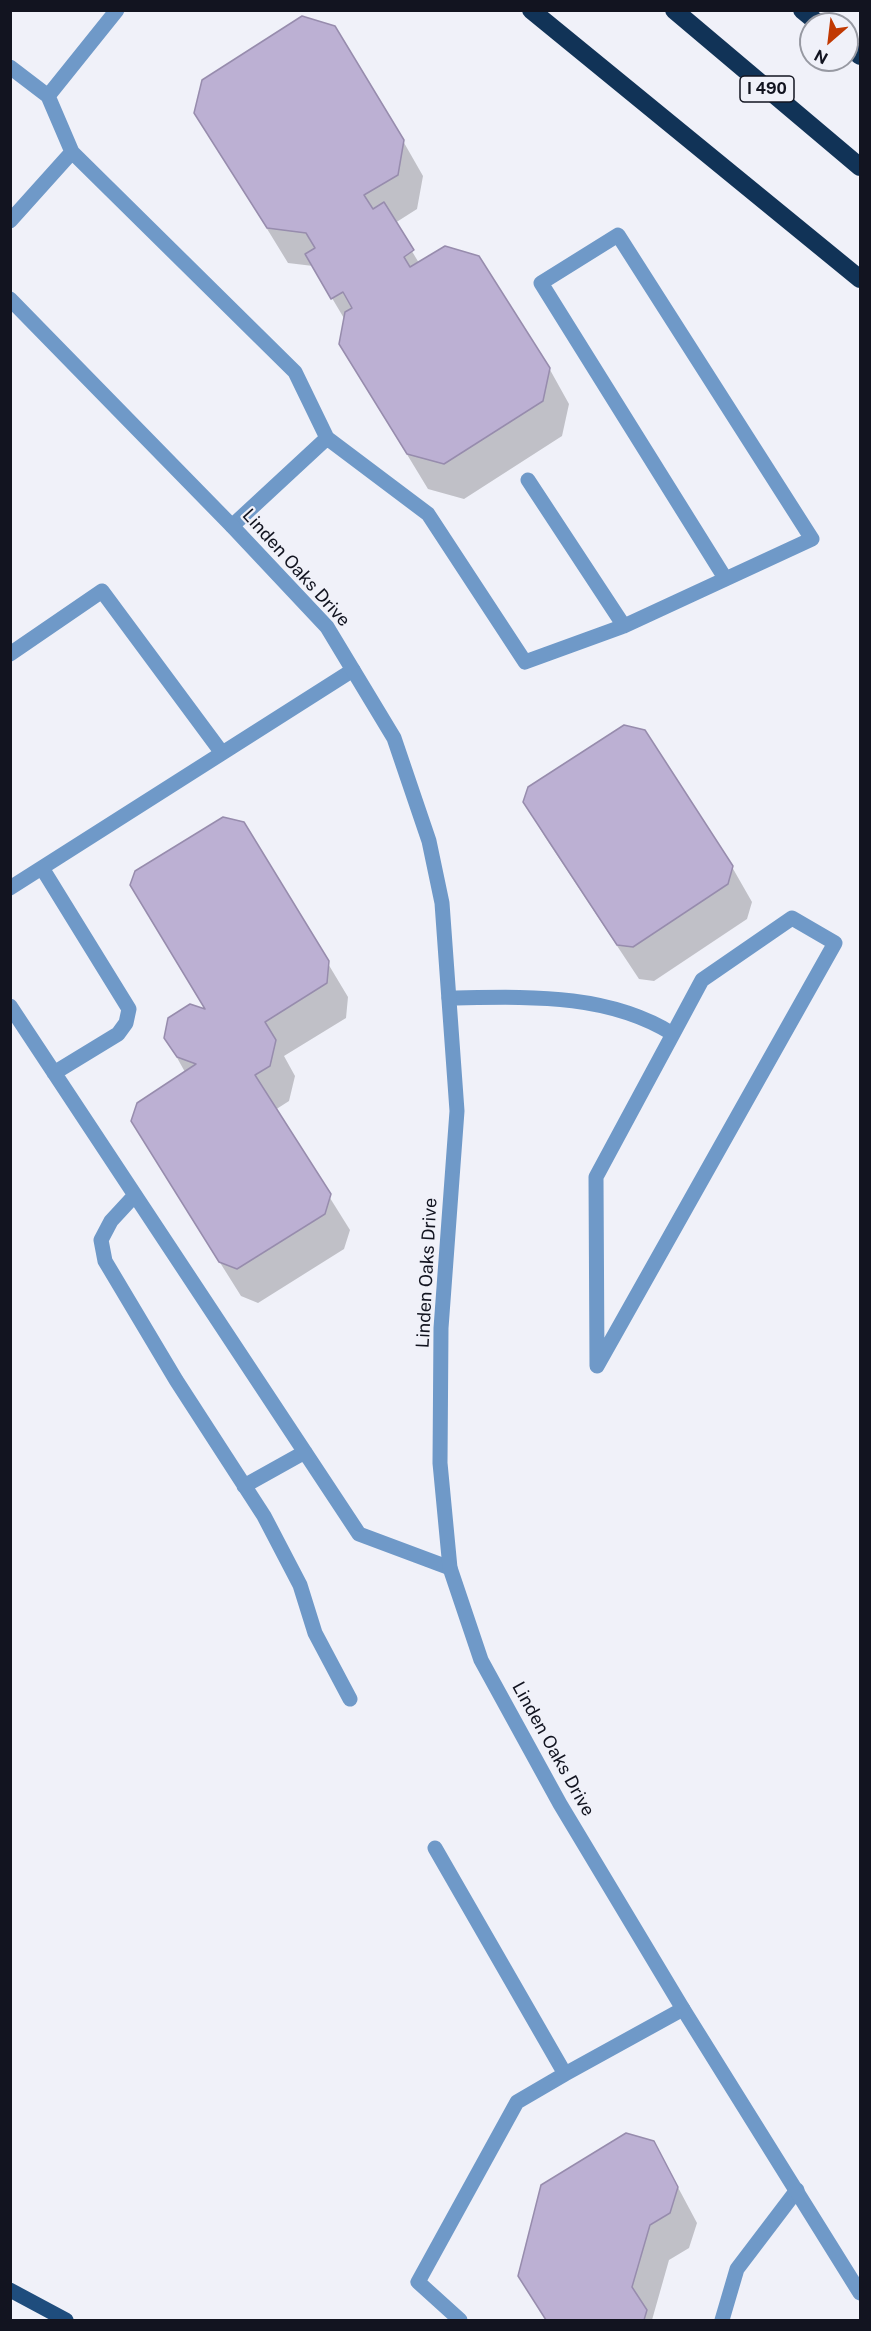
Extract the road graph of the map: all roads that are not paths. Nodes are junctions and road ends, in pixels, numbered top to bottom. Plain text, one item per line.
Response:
1 (117, 10) edge
2 (531, 10) edge
3 (674, 10) edge
4 (10, 66) edge
5 (48, 96) junction
6 (72, 152) junction
7 (861, 167) edge
8 (10, 221) edge
9 (861, 279) edge
10 (10, 298) edge
11 (327, 438) junction
12 (528, 480) dead end
13 (232, 526) junction
14 (725, 578) junction
15 (624, 626) junction
16 (10, 654) edge
17 (353, 670) junction
18 (222, 753) junction
19 (42, 868) junction
20 (10, 888) edge
21 (448, 998) junction
22 (10, 1006) edge
23 (673, 1034) junction
24 (54, 1073) junction
25 (135, 1196) junction
26 (305, 1452) junction
27 (244, 1486) junction
28 (450, 1568) junction
29 (350, 1699) dead end
30 (435, 1848) dead end
31 (682, 2008) junction
32 (565, 2074) junction
33 (797, 2190) junction
34 (10, 2290) edge
35 (861, 2293) edge
36 (66, 2320) edge
37 (460, 2320) edge
38 (722, 2320) edge

1 - 5 street
2 - 9 highway
3 - 7 highway, I 490
4 - 5 street
5 - 6 street
6 - 8 street
6 - 11 street
10 - 13 street, Linden Oaks Drive
11 - 13 street
11 - 15 street
12 - 15 street
13 - 17 street, Linden Oaks Drive
14 - 14 street
14 - 15 street
16 - 18 street
17 - 18 street
17 - 21 street, Linden Oaks Drive
18 - 19 street
19 - 20 street
19 - 24 street
21 - 23 street
21 - 28 street, Linden Oaks Drive
22 - 24 street
23 - 23 street
24 - 25 street
25 - 26 street
25 - 27 street
26 - 27 street
26 - 28 street
27 - 29 street
28 - 31 street, Linden Oaks Drive
30 - 32 street
31 - 32 street
31 - 33 street, Linden Oaks Drive
32 - 37 street
33 - 35 street, Linden Oaks Drive
33 - 38 street
34 - 36 main road

